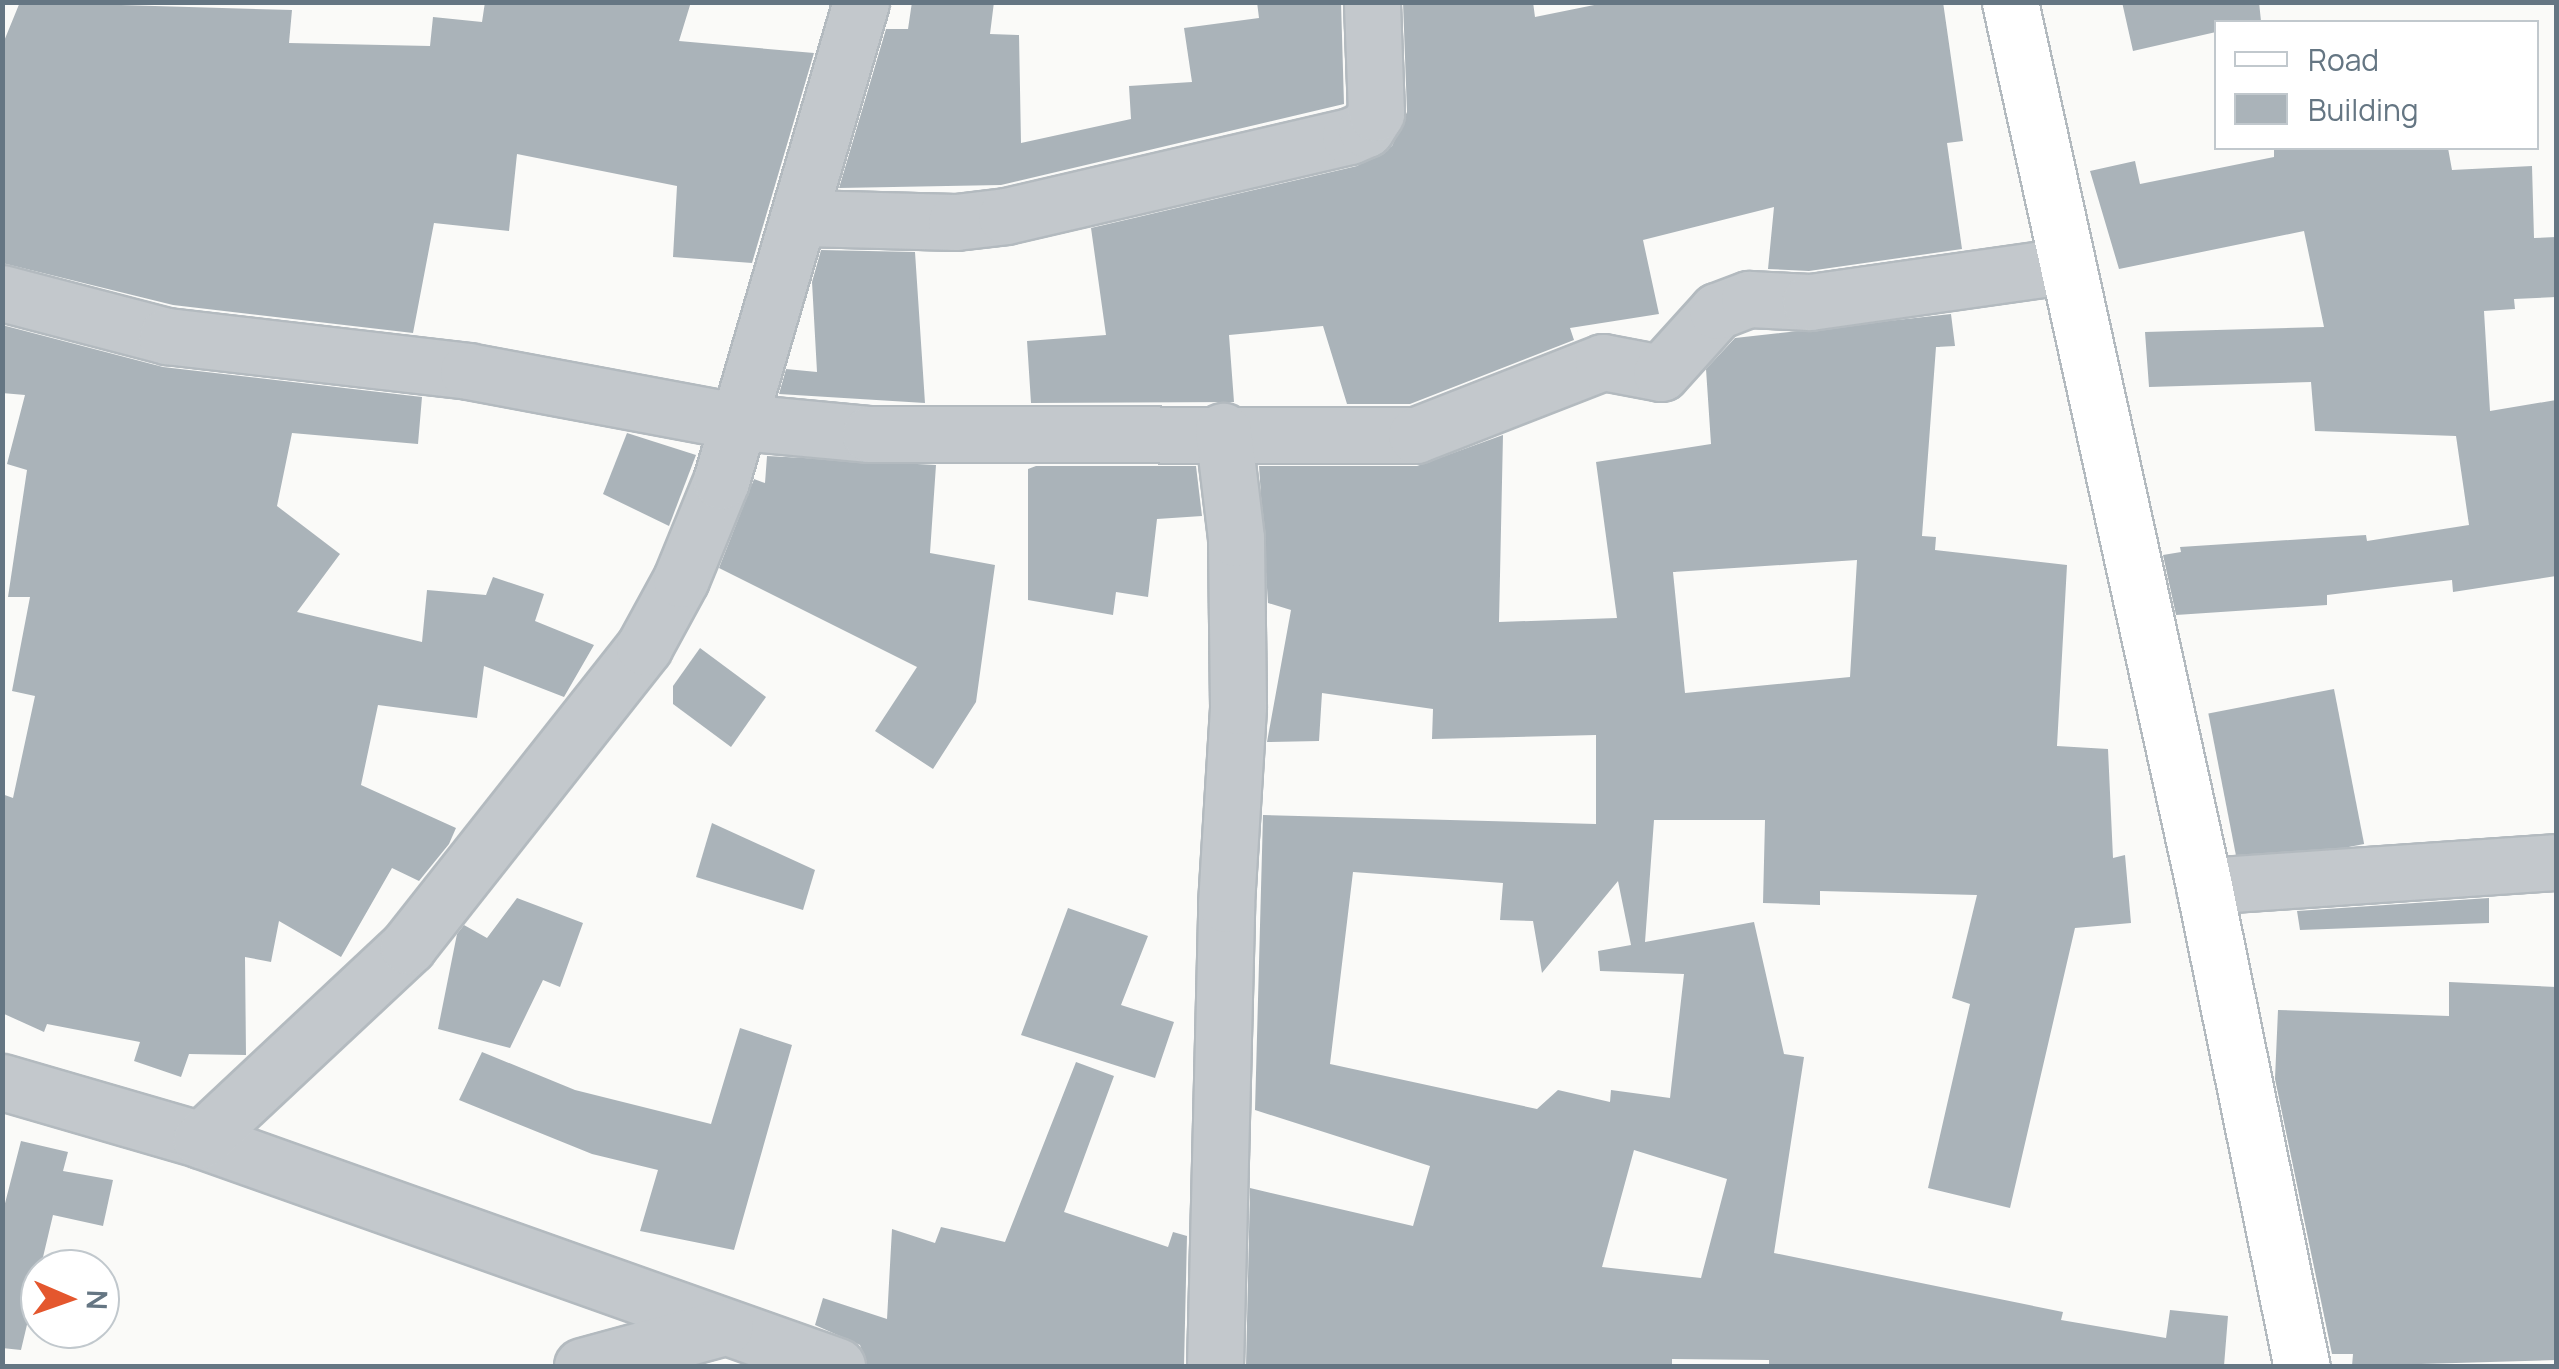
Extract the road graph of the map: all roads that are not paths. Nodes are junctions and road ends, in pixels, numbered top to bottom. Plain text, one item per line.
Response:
1 (861, 2) edge
2 (1372, 2) edge
3 (2010, 2) edge
4 (803, 218) junction
5 (2064, 266) junction
6 (2, 293) edge
7 (740, 422) junction
8 (1223, 431) junction
9 (2556, 862) edge
10 (2204, 886) junction
11 (2, 1082) edge
12 (201, 1140) junction
13 (725, 1327) junction
14 (582, 1366) edge
15 (837, 1366) edge
16 (1216, 1366) edge
17 (2302, 1366) edge

1 - 4 street
2 - 4 street
3 - 5 street
4 - 7 street
5 - 8 street
5 - 10 street
6 - 7 street
7 - 8 street
7 - 12 street
8 - 16 street
9 - 10 street
10 - 17 street
11 - 12 street
12 - 13 street
13 - 14 street
13 - 15 street

